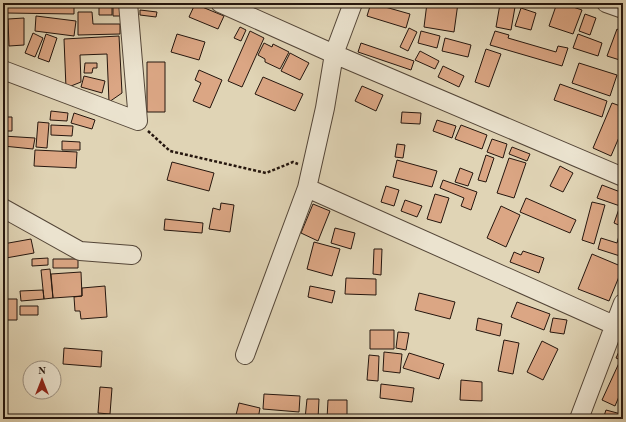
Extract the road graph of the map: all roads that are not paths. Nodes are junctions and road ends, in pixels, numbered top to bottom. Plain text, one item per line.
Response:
1 (128, 3) edge
2 (220, 3) edge
3 (353, 3) edge
4 (606, 3) edge
5 (623, 9) edge
6 (334, 54) junction
7 (3, 70) edge
8 (623, 177) edge
9 (308, 188) junction
10 (3, 208) edge
11 (132, 255) dead end
12 (623, 303) edge
13 (619, 327) edge
14 (245, 355) dead end
15 (579, 419) edge

1 - 7 street
2 - 6 street
3 - 6 street
4 - 5 street
6 - 8 street
6 - 9 street
9 - 13 street
9 - 14 street
10 - 11 street
12 - 13 street
13 - 15 street

